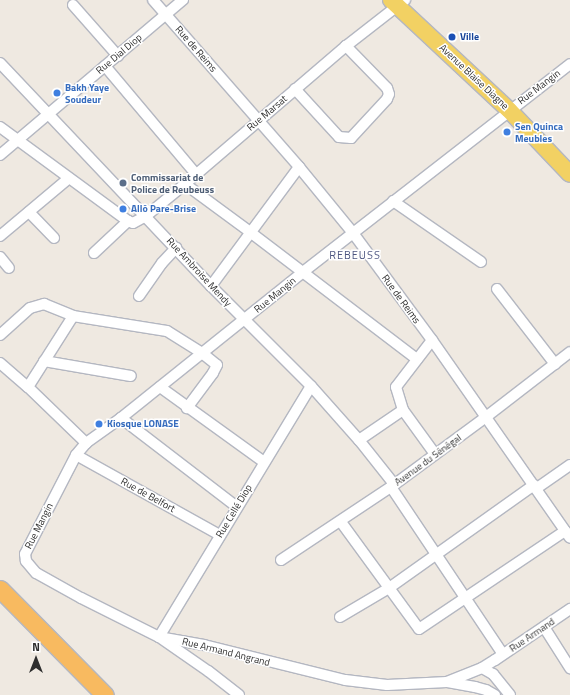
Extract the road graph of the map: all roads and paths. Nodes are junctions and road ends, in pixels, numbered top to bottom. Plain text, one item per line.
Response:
1 (153, 0) edge
2 (183, 0) edge
3 (398, 2) edge
4 (73, 5) dead end
5 (166, 15) junction
6 (346, 46) junction
7 (118, 56) junction
8 (0, 63) edge
9 (570, 64) edge
10 (105, 66) junction
11 (295, 90) junction
12 (509, 110) junction
13 (49, 113) junction
14 (257, 121) junction
15 (0, 126) edge
16 (18, 140) junction
17 (0, 155) edge
18 (299, 167) junction
19 (196, 174) junction
20 (570, 174) edge
21 (69, 178) junction
22 (185, 184) junction
23 (393, 201) junction
24 (29, 212) junction
25 (146, 216) junction
26 (128, 221) junction
27 (250, 232) junction
28 (353, 233) junction
29 (0, 236) edge
30 (54, 238) dead end
31 (176, 248) junction
32 (94, 253) dead end
33 (0, 257) edge
34 (481, 262) dead end
35 (9, 268) dead end
36 (303, 272) junction
37 (211, 286) junction
38 (497, 289) dead end
39 (140, 296) dead end
40 (73, 316) junction
41 (244, 320) junction
42 (0, 335) edge
43 (432, 340) junction
44 (570, 352) edge
45 (202, 353) junction
46 (417, 358) junction
47 (44, 361) junction
48 (0, 363) edge
49 (555, 364) junction
50 (131, 376) dead end
51 (312, 386) junction
52 (28, 387) junction
53 (160, 387) junction
54 (187, 408) junction
55 (403, 410) junction
56 (486, 417) junction
57 (121, 418) junction
58 (359, 440) junction
59 (86, 443) junction
60 (435, 454) junction
61 (76, 455) junction
62 (264, 462) junction
63 (570, 465) edge
64 (392, 486) junction
65 (535, 487) junction
66 (237, 506) junction
67 (340, 522) junction
68 (220, 535) junction
69 (568, 535) edge
70 (436, 554) junction
71 (281, 560) dead end
72 (26, 561) joint
73 (388, 588) junction
74 (0, 589) edge
75 (466, 598) junction
76 (0, 606) edge
77 (570, 609) edge
78 (340, 617) dead end
79 (544, 627) junction
80 (159, 637) junction
81 (503, 654) junction
82 (495, 660) junction
83 (482, 668) junction
84 (570, 668) edge
85 (493, 674) junction
86 (446, 682) junction
87 (475, 687) junction
88 (491, 692) edge
89 (93, 695) edge
90 (105, 695) edge
91 (239, 695) edge
92 (510, 695) edge

1 - 5 street, Rue de Reims
2 - 5 street, Rue Dial Diop
3 - 6 street, Rue Marsat
3 - 12 main road, Avenue Blaise Diagne
4 - 7 street
5 - 7 street, Rue Dial Diop
5 - 14 street, Rue de Reims
6 - 11 street, Rue Marsat
6 - 11 street
7 - 10 street, Rue Dial Diop
8 - 13 street, Rue Ambroise Mendy
9 - 12 street, Rue Mangin
10 - 13 street, Rue Dial Diop
10 - 19 street
11 - 14 street, Rue Marsat
12 - 20 main road, Avenue Blaise Diagne
12 - 23 street, Rue Mangin
13 - 16 street, Rue Dial Diop
13 - 25 street, Rue Ambroise Mendy
14 - 18 street, Rue de Reims
14 - 19 street, Rue Marsat
15 - 16 street
16 - 17 street, Rue Dial Diop
16 - 21 street
18 - 27 street
18 - 28 street, Rue de Reims
19 - 22 street, Rue Marsat
21 - 24 street
21 - 26 street
22 - 25 street, Rue Marsat
22 - 27 street
23 - 28 street, Rue Mangin
23 - 34 street
24 - 29 street
24 - 30 street
25 - 26 street, Rue Marsat
25 - 31 street, Rue Ambroise Mendy
26 - 32 street
27 - 36 street
27 - 37 street
28 - 36 street, Rue Mangin
28 - 43 street, Rue de Reims
31 - 37 street, Rue Ambroise Mendy
31 - 39 street
33 - 35 street
36 - 41 street, Rue Mangin
36 - 46 street
37 - 41 street, Rue Ambroise Mendy
38 - 49 street
40 - 42 street
40 - 45 street
40 - 47 street
41 - 45 street, Rue Mangin
41 - 51 street, Rue Ambroise Mendy
43 - 46 street
43 - 56 street, Rue de Reims
44 - 49 street, Avenue du Sénégal
45 - 53 street, Rue Mangin
45 - 54 street
46 - 55 street
47 - 50 street
47 - 52 street
48 - 52 street
49 - 56 street, Avenue du Sénégal
51 - 58 street, Rue Ambroise Mendy
51 - 62 street, Rue Cellé Diop
52 - 59 street
53 - 54 street
53 - 57 street, Rue Mangin
54 - 62 street
55 - 58 street
55 - 60 street
56 - 60 street, Avenue du Sénégal
56 - 65 street, Rue de Reims
57 - 59 street, Rue Mangin
57 - 66 street
58 - 64 street, Rue Ambroise Mendy
59 - 61 street, Rue Mangin
60 - 64 street, Avenue du Sénégal
61 - 68 street, Rue de Belfort
61 - 72 street, Rue Mangin
62 - 66 street, Rue Cellé Diop
63 - 65 street
64 - 67 street, Avenue du Sénégal
64 - 70 street, Rue Ambroise Mendy
65 - 69 street, Rue de Reims
65 - 70 street
66 - 68 street, Rue Cellé Diop
67 - 71 street, Avenue du Sénégal
67 - 73 street
68 - 80 street, Rue Cellé Diop
69 - 75 street
70 - 73 street
70 - 75 street, Rue Ambroise Mendy
72 - 80 street, Rue Armand Angrand
73 - 75 street
73 - 78 street
74 - 90 highway
75 - 81 street, Rue Ambroise Mendy
76 - 89 highway
77 - 79 street, Rue Armand
79 - 81 street, Rue Armand
79 - 84 street
80 - 86 street, Rue Armand Angrand
80 - 91 street
81 - 82 street, Rue Armand
82 - 83 street, Rue Armand
82 - 85 street
83 - 85 street
83 - 86 street, Rue Armand Angrand
83 - 87 street
85 - 88 street
85 - 92 street
86 - 87 street, Rue Armand Angrand
87 - 88 street, Rue Armand Angrand

